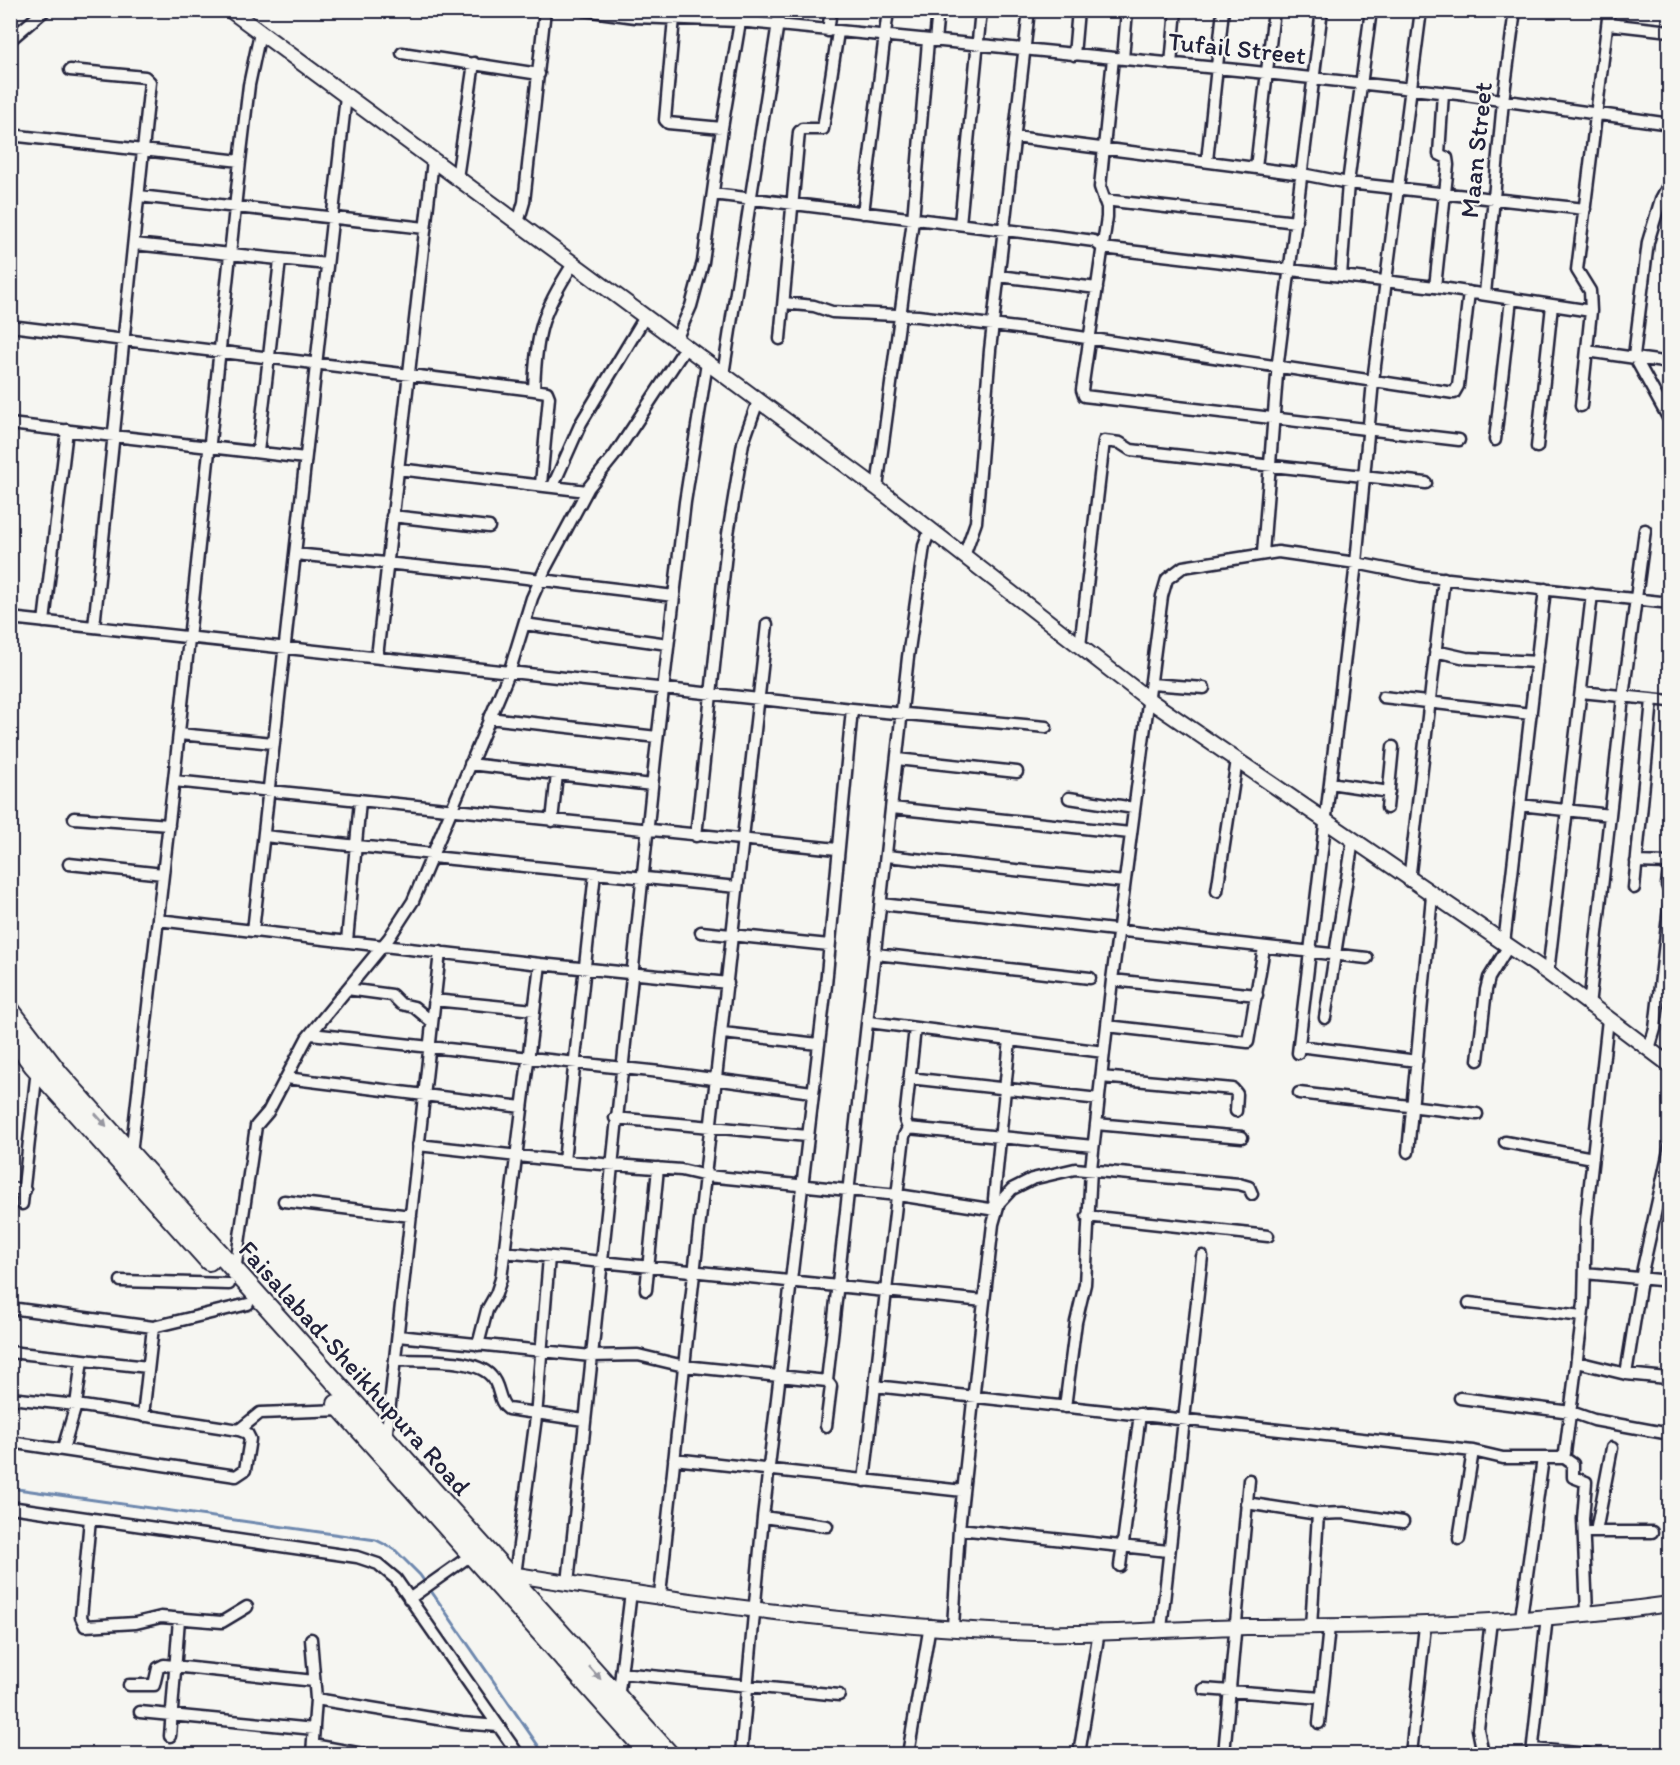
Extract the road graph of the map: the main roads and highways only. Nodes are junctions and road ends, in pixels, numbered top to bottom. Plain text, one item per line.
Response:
1 (230, 10) edge
2 (10, 1010) edge
3 (10, 1034) edge
4 (1670, 1065) edge
5 (232, 1278) junction
6 (476, 1552) junction
7 (510, 1574) junction
8 (1670, 1604) edge
9 (650, 1755) edge
10 (669, 1755) edge

1 - 4 main road
2 -> 5 highway, Faisalabad-Sheikhupura Road
3 - 5 highway, Faisalabad-Sheikhupura Road
5 - 6 highway, Faisalabad-Sheikhupura Road
5 - 6 highway, Faisalabad-Sheikhupura Road
6 - 7 highway, Faisalabad-Sheikhupura Road
6 - 9 highway, Faisalabad-Sheikhupura Road
7 - 8 main road
7 -> 10 highway, Faisalabad-Sheikhupura Road

